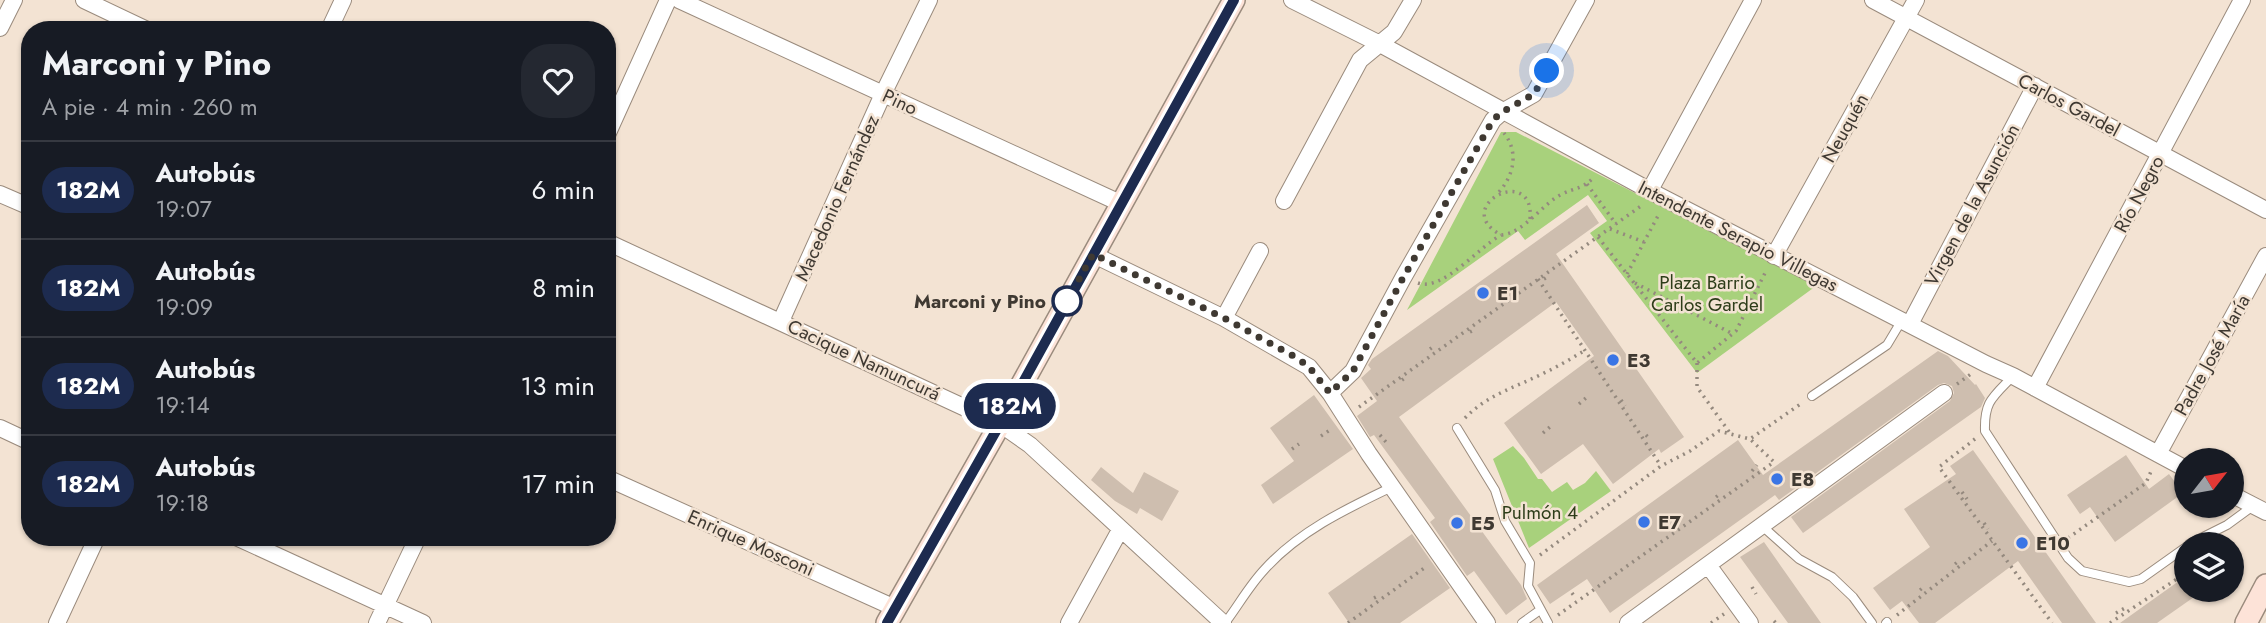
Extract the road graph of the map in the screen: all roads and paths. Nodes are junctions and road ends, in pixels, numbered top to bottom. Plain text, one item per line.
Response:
1 (13, 0) edge
2 (84, 0) edge
3 (343, 0) edge
4 (668, 0) edge
5 (679, 0) edge
6 (929, 0) edge
7 (1234, 0) edge
8 (1292, 0) edge
9 (1413, 0) edge
10 (1586, 0) edge
11 (1753, 0) edge
12 (1873, 0) edge
13 (1916, 0) edge
14 (2242, 0) edge
15 (1906, 18) junction
16 (128, 21) edge
17 (333, 21) edge
18 (0, 29) edge
19 (1380, 44) junction
20 (2035, 86) junction
21 (883, 94) junction
22 (616, 115) edge
23 (1497, 116) junction
24 (2161, 154) junction
25 (1602, 166) junction
26 (1587, 184) junction
27 (0, 194) edge
28 (1497, 194) junction
29 (1658, 195) junction
30 (1284, 201) dead end
31 (21, 203) edge
32 (1120, 203) junction
33 (2266, 210) edge
34 (1530, 219) junction
35 (1616, 224) junction
36 (1610, 229) junction
37 (1501, 235) junction
38 (1598, 237) junction
39 (1644, 242) junction
40 (616, 246) edge
41 (1259, 251) dead end
42 (1093, 254) junction
43 (1774, 256) junction
44 (2266, 256) edge
45 (1627, 274) junction
46 (1403, 278) junction
47 (1538, 279) junction
48 (1633, 282) junction
49 (1224, 318) junction
50 (781, 321) junction
51 (1906, 322) junction
52 (1568, 323) dead end
53 (1572, 328) dead end
54 (1476, 329) dead end
55 (1470, 332) dead end
56 (1733, 334) junction
57 (1584, 351) junction
58 (1594, 361) dead end
59 (1697, 363) junction
60 (1986, 364) junction
61 (1598, 367) dead end
62 (2013, 376) junction
63 (2035, 388) junction
64 (1330, 393) junction
65 (1944, 393) joint
66 (1812, 396) joint
67 (1587, 397) dead end
68 (1621, 400) dead end
69 (1579, 404) dead end
70 (1625, 406) dead end
71 (1345, 417) junction
72 (1000, 424) junction
73 (1551, 426) dead end
74 (0, 428) edge
75 (1457, 428) joint
76 (1330, 430) dead end
77 (1985, 431) junction
78 (1543, 433) dead end
79 (1730, 433) junction
80 (1380, 435) dead end
81 (1321, 436) dead end
82 (21, 438) edge
83 (1749, 439) junction
84 (1386, 442) dead end
85 (1299, 444) dead end
86 (1292, 449) dead end
87 (2158, 454) junction
88 (2174, 463) edge
89 (1757, 465) dead end
90 (1661, 466) junction
91 (1752, 471) dead end
92 (616, 482) edge
93 (1392, 487) junction
94 (1962, 492) dead end
95 (1721, 493) dead end
96 (1716, 497) dead end
97 (1967, 499) dead end
98 (2244, 501) edge
99 (2260, 509) edge
100 (1685, 522) dead end
101 (1984, 523) dead end
102 (1762, 525) junction
103 (1679, 527) dead end
104 (1988, 529) dead end
105 (1120, 530) junction
106 (2213, 532) edge
107 (1992, 541) junction
108 (2059, 545) junction
109 (93, 546) edge
110 (256, 546) edge
111 (414, 546) edge
112 (2174, 555) edge
113 (1440, 556) junction
114 (2005, 557) junction
115 (1960, 560) dead end
116 (1424, 561) dead end
117 (1530, 563) junction
118 (1955, 564) dead end
119 (1418, 565) dead end
120 (1708, 565) junction
121 (2010, 572) dead end
122 (1616, 573) dead end
123 (1609, 578) dead end
124 (2174, 581) edge
125 (2266, 585) edge
126 (1924, 586) dead end
127 (1752, 587) dead end
128 (1920, 590) dead end
129 (1756, 594) dead end
130 (385, 605) junction
131 (2125, 608) dead end
132 (1540, 610) junction
133 (2116, 613) dead end
134 (891, 615) edge
135 (57, 623) edge
136 (377, 623) edge
137 (423, 623) edge
138 (1069, 623) edge
139 (1224, 623) edge
140 (1348, 623) edge
141 (1487, 623) edge
142 (1522, 623) edge
143 (1548, 623) edge
144 (1628, 623) edge
145 (1750, 623) edge
146 (1872, 623) edge
147 (1886, 623) edge
148 (2052, 623) edge
149 (2109, 623) edge
150 (2246, 623) edge

1 - 18 street
2 - 16 street
3 - 17 street
4 - 22 street
5 - 21 street, Pino
6 - 21 street, Macedonio Fernández
7 - 32 main road
8 - 19 street, Intendente Serapio Villegas
9 - 19 street
10 - 23 street
11 - 29 street
12 - 15 street, Carlos Gardel
13 - 15 street, Neuquén
14 - 24 street, Río Negro
15 - 20 street, Carlos Gardel
15 - 43 street, Neuquén
19 - 23 street, Intendente Serapio Villegas
19 - 30 street
20 - 24 street, Carlos Gardel
20 - 51 street, Virgen de la Asunción
21 - 32 street, Pino
21 - 50 street, Macedonio Fernández
23 - 25 street, Intendente Serapio Villegas
23 - 28 path
23 - 46 street
24 - 33 street, Carlos Gardel
24 - 63 street, Río Negro
25 - 26 path
25 - 29 street, Intendente Serapio Villegas
26 - 34 path
26 - 35 path
27 - 31 street
28 - 34 path
28 - 37 path
29 - 35 path
29 - 39 path
29 - 43 street, Intendente Serapio Villegas
32 - 42 main road
34 - 37 path
35 - 36 path
36 - 38 path
36 - 39 path
37 - 46 path
38 - 45 path
38 - 47 path
39 - 45 path
40 - 50 street, Cacique Namuncurá
41 - 49 street
42 - 49 street
42 - 72 main road
43 - 51 street, Intendente Serapio Villegas
43 - 56 path
44 - 87 street, Padre José María
45 - 48 path
46 - 64 street
47 - 57 path
47 - 71 path
48 - 56 path
48 - 59 path
49 - 64 street
50 - 72 street, Cacique Namuncurá
51 - 60 street, Intendente Serapio Villegas
51 - 66 lane
52 - 53 path
54 - 55 path
56 - 59 path
57 - 75 path
57 - 90 path
58 - 61 path
59 - 79 path
60 - 62 street, Intendente Serapio Villegas
60 - 65 path
62 - 63 street, Intendente Serapio Villegas
62 - 77 lane
63 - 87 street, Intendente Serapio Villegas
64 - 71 street
65 - 102 street
66 - 83 path
67 - 69 path
68 - 70 path
71 - 93 street
72 - 105 street, Cacique Namuncurá
72 - 134 main road
73 - 78 path
74 - 82 street
75 - 117 lane
76 - 81 path
77 - 107 path
77 - 108 lane
79 - 83 path
79 - 90 path
80 - 84 path
83 - 143 path
85 - 86 path
87 - 88 street, Intendente Serapio Villegas
87 - 108 path
89 - 91 path
90 - 117 path
92 - 134 street, Enrique Mosconi
93 - 113 street
93 - 139 lane
94 - 97 path
95 - 96 path
98 - 99 street
99 - 106 lane
100 - 103 path
101 - 104 path
102 - 120 street
102 - 146 lane
105 - 138 street
105 - 139 street, Cacique Namuncurá
107 - 114 path
107 - 147 path
108 - 112 lane
109 - 135 street
110 - 130 street
111 - 130 street
113 - 140 path
113 - 141 street
114 - 121 path
114 - 148 path
115 - 118 path
116 - 119 path
117 - 132 lane
120 - 144 street
120 - 145 street
122 - 123 path
124 - 149 path
125 - 150 main road
126 - 128 path
127 - 129 path
130 - 136 street
130 - 137 street
131 - 133 path
132 - 142 lane
132 - 143 lane

